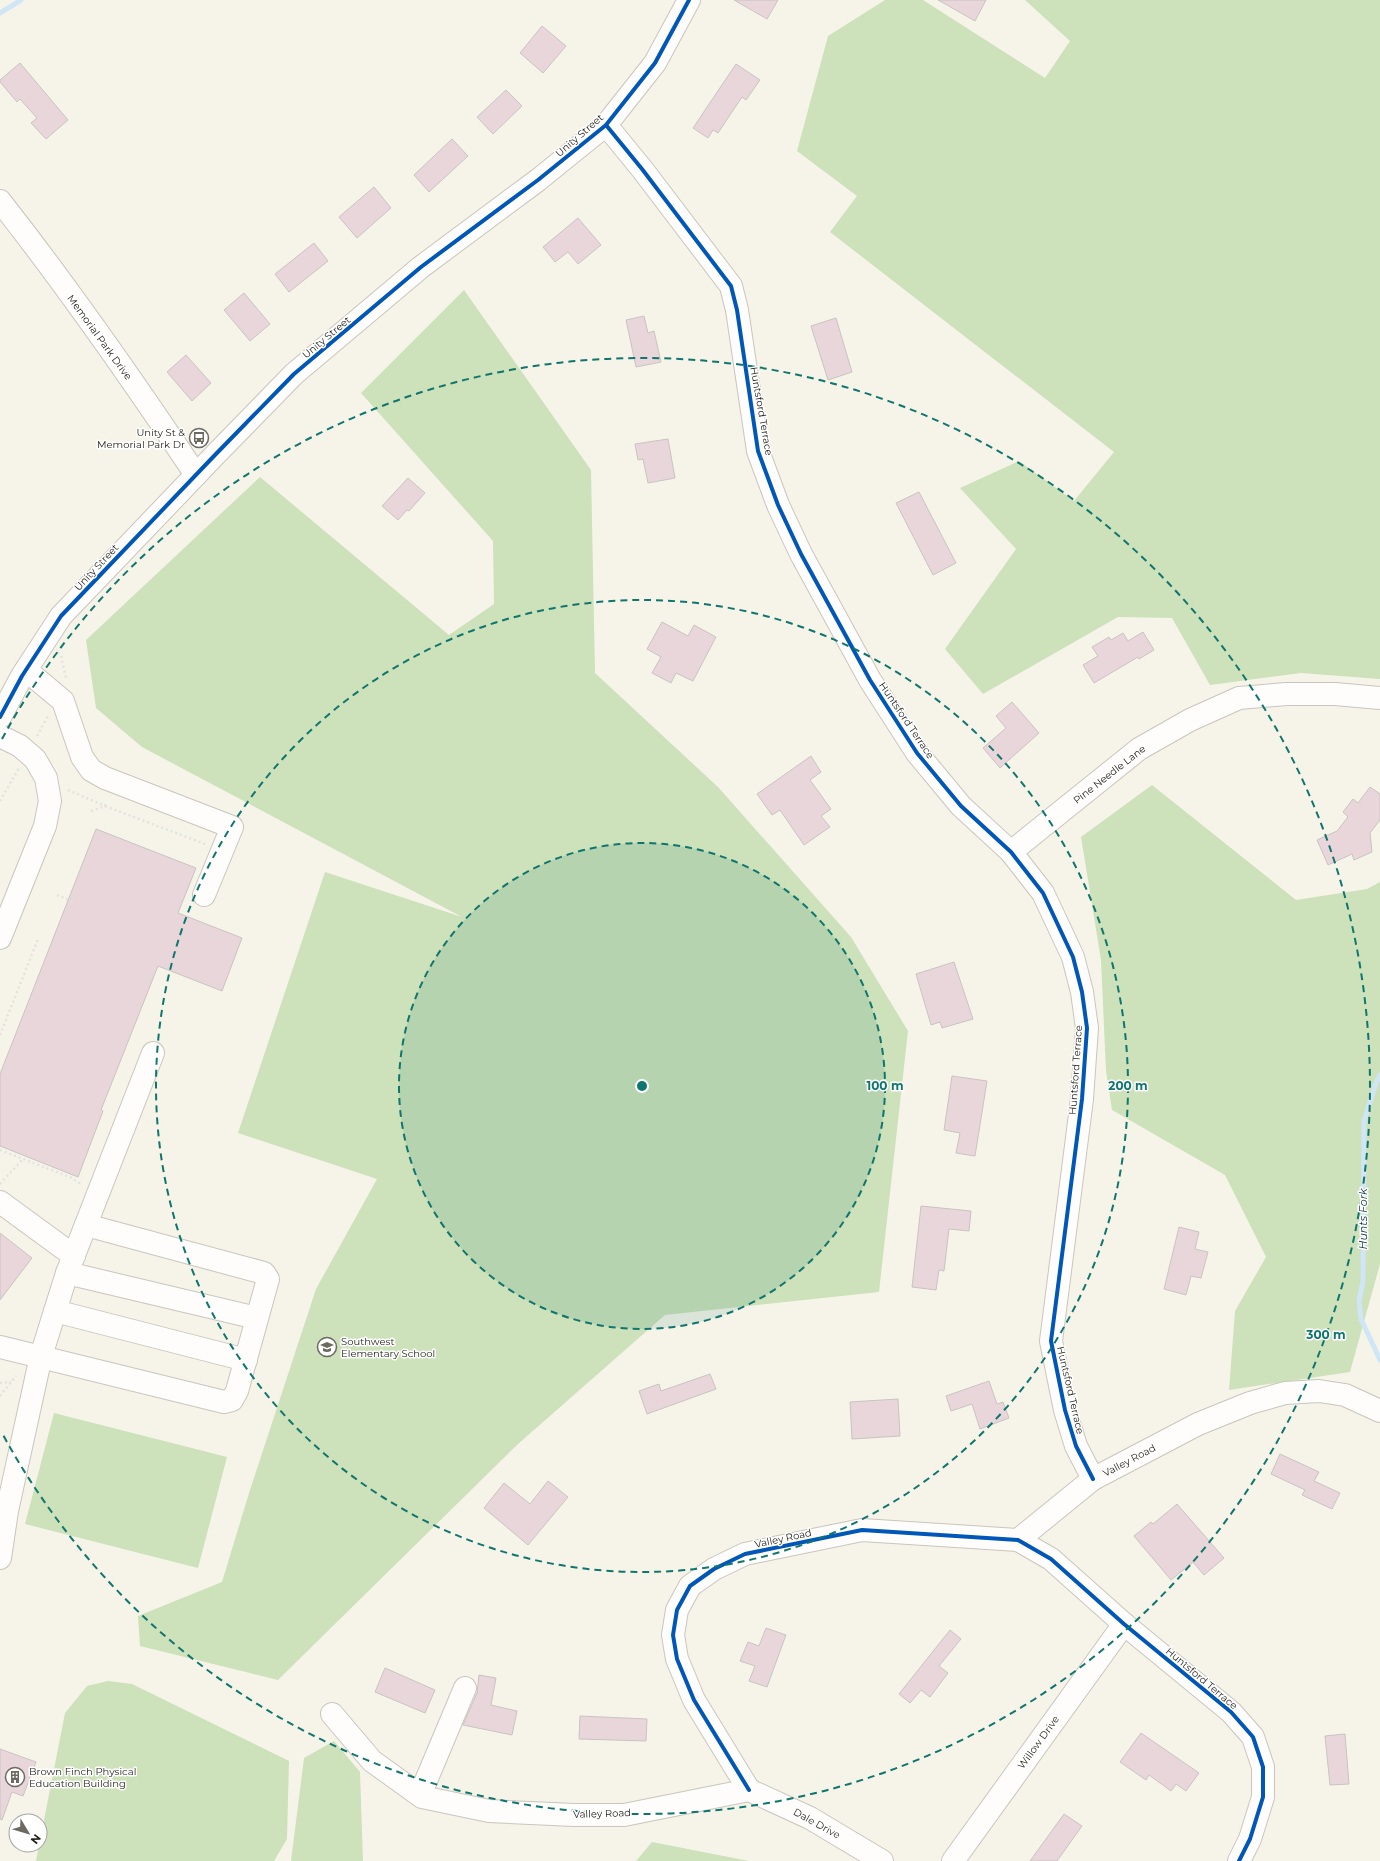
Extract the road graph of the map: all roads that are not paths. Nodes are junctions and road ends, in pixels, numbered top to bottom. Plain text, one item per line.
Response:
1 (689, 0) edge
2 (606, 124) junction
3 (0, 201) edge
4 (196, 475) junction
5 (26, 670) junction
6 (1380, 698) edge
7 (0, 717) edge
8 (0, 736) edge
9 (1011, 852) junction
10 (204, 895) dead end
11 (0, 938) edge
12 (153, 1053) dead end
13 (0, 1202) edge
14 (86, 1225) junction
15 (71, 1264) junction
16 (55, 1311) junction
17 (257, 1318) junction
18 (0, 1347) edge
19 (41, 1356) junction
20 (246, 1360) junction
21 (1380, 1411) edge
22 (1093, 1479) junction
23 (1018, 1540) junction
24 (0, 1558) edge
25 (1124, 1624) junction
26 (465, 1688) dead end
27 (332, 1714) dead end
28 (749, 1790) junction
29 (420, 1795) junction
30 (882, 1861) edge
31 (953, 1861) edge
32 (1239, 1861) edge

1 - 2 street, Unity Street
2 - 4 street, Unity Street
2 - 9 street, Huntsford Terrace
3 - 4 street, Memorial Park Drive
4 - 5 street, Unity Street
5 - 7 street, Unity Street
5 - 10 street
6 - 9 street, Pine Needle Lane
8 - 11 street
9 - 22 street, Huntsford Terrace
12 - 14 street
13 - 15 street
14 - 15 street
14 - 17 street
15 - 16 street
15 - 17 street
16 - 19 street
16 - 20 street
17 - 20 street
18 - 19 street
19 - 20 street
19 - 24 street
21 - 22 street, Valley Road
22 - 23 street, Valley Road
23 - 25 street, Huntsford Terrace
23 - 28 street, Valley Road
25 - 31 street, Willow Drive
25 - 32 street, Huntsford Terrace
26 - 29 street
27 - 29 street, Valley Road
28 - 29 street, Valley Road
28 - 30 street, Dale Drive

